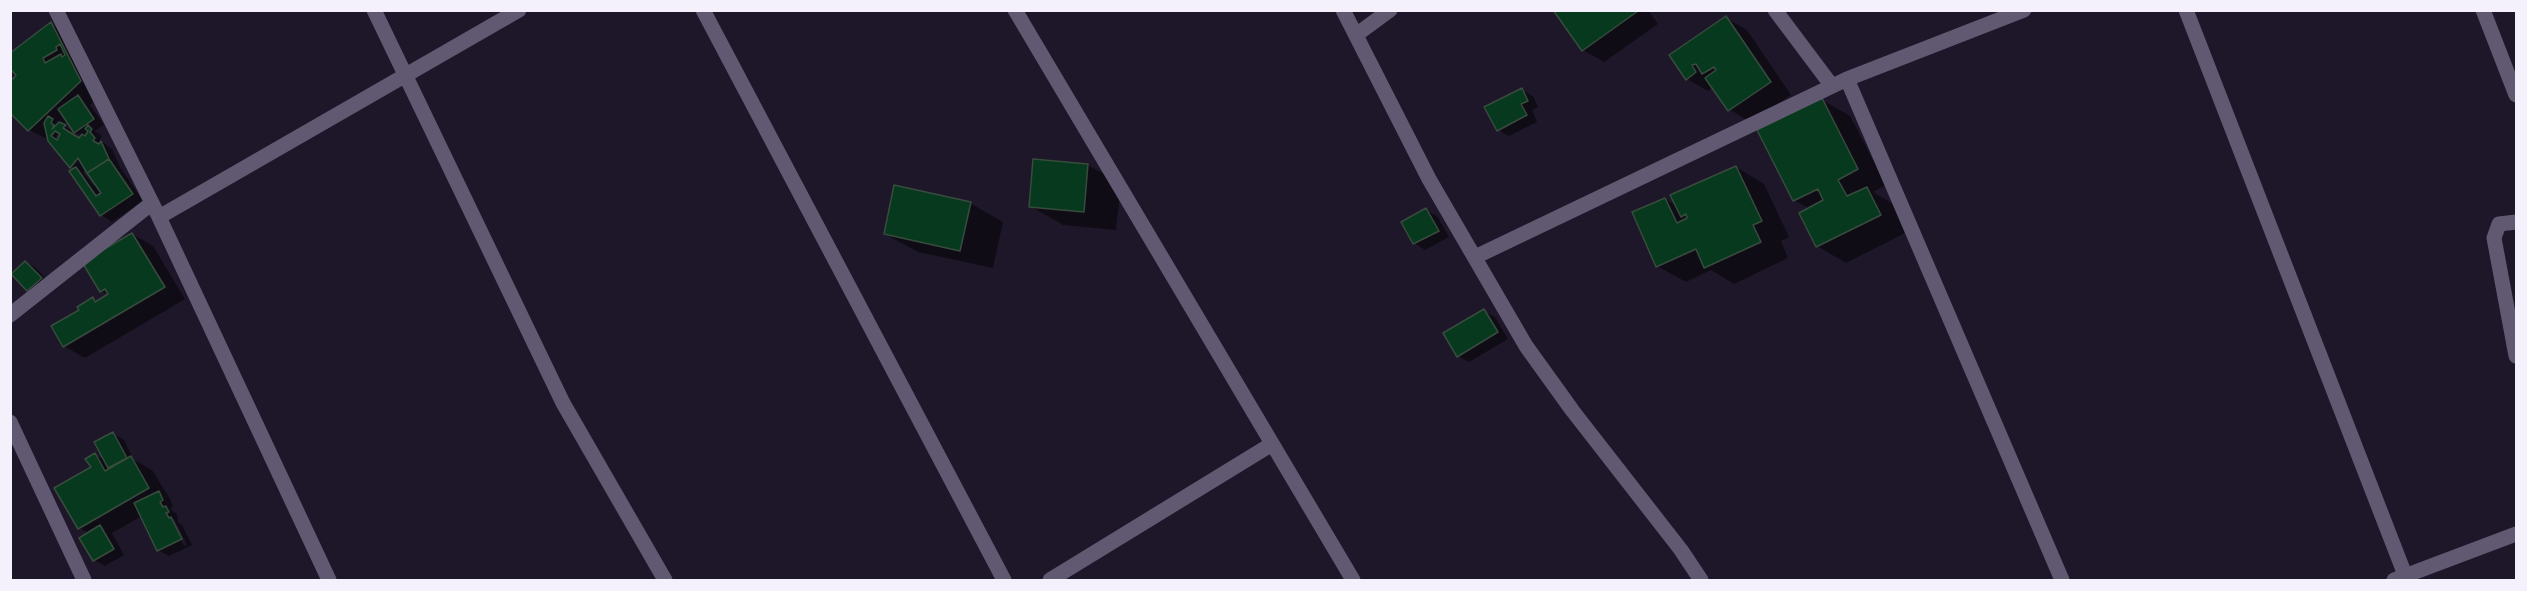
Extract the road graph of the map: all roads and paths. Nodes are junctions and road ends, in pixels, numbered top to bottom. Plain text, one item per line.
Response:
1 (56, 10) edge
2 (374, 10) edge
3 (519, 10) edge
4 (703, 10) edge
5 (1016, 10) edge
6 (1343, 10) edge
7 (1390, 10) edge
8 (1775, 10) edge
9 (2024, 10) edge
10 (2186, 10) edge
11 (2483, 10) edge
12 (1356, 35) junction
13 (405, 75) junction
14 (1847, 79) junction
15 (1832, 86) junction
16 (2517, 95) edge
17 (156, 210) junction
18 (2517, 222) edge
19 (1475, 257) junction
20 (10, 315) edge
21 (2517, 356) edge
22 (10, 422) edge
23 (1272, 444) junction
24 (2517, 534) edge
25 (2402, 579) edge
26 (84, 580) edge
27 (329, 580) edge
28 (664, 580) edge
29 (1004, 580) edge
30 (1050, 580) edge
31 (1353, 580) edge
32 (1701, 580) edge
33 (2062, 580) edge

1 - 17 street
2 - 13 street
3 - 13 street
4 - 29 street
5 - 23 street
6 - 12 street
7 - 12 street
8 - 15 street
9 - 14 street
10 - 25 street
11 - 16 street
12 - 19 street
13 - 17 street
13 - 28 street
14 - 15 street
14 - 33 street
15 - 19 street
17 - 20 street
17 - 27 street
18 - 21 street
19 - 32 street
22 - 26 street
23 - 30 street
23 - 31 street
24 - 25 street

